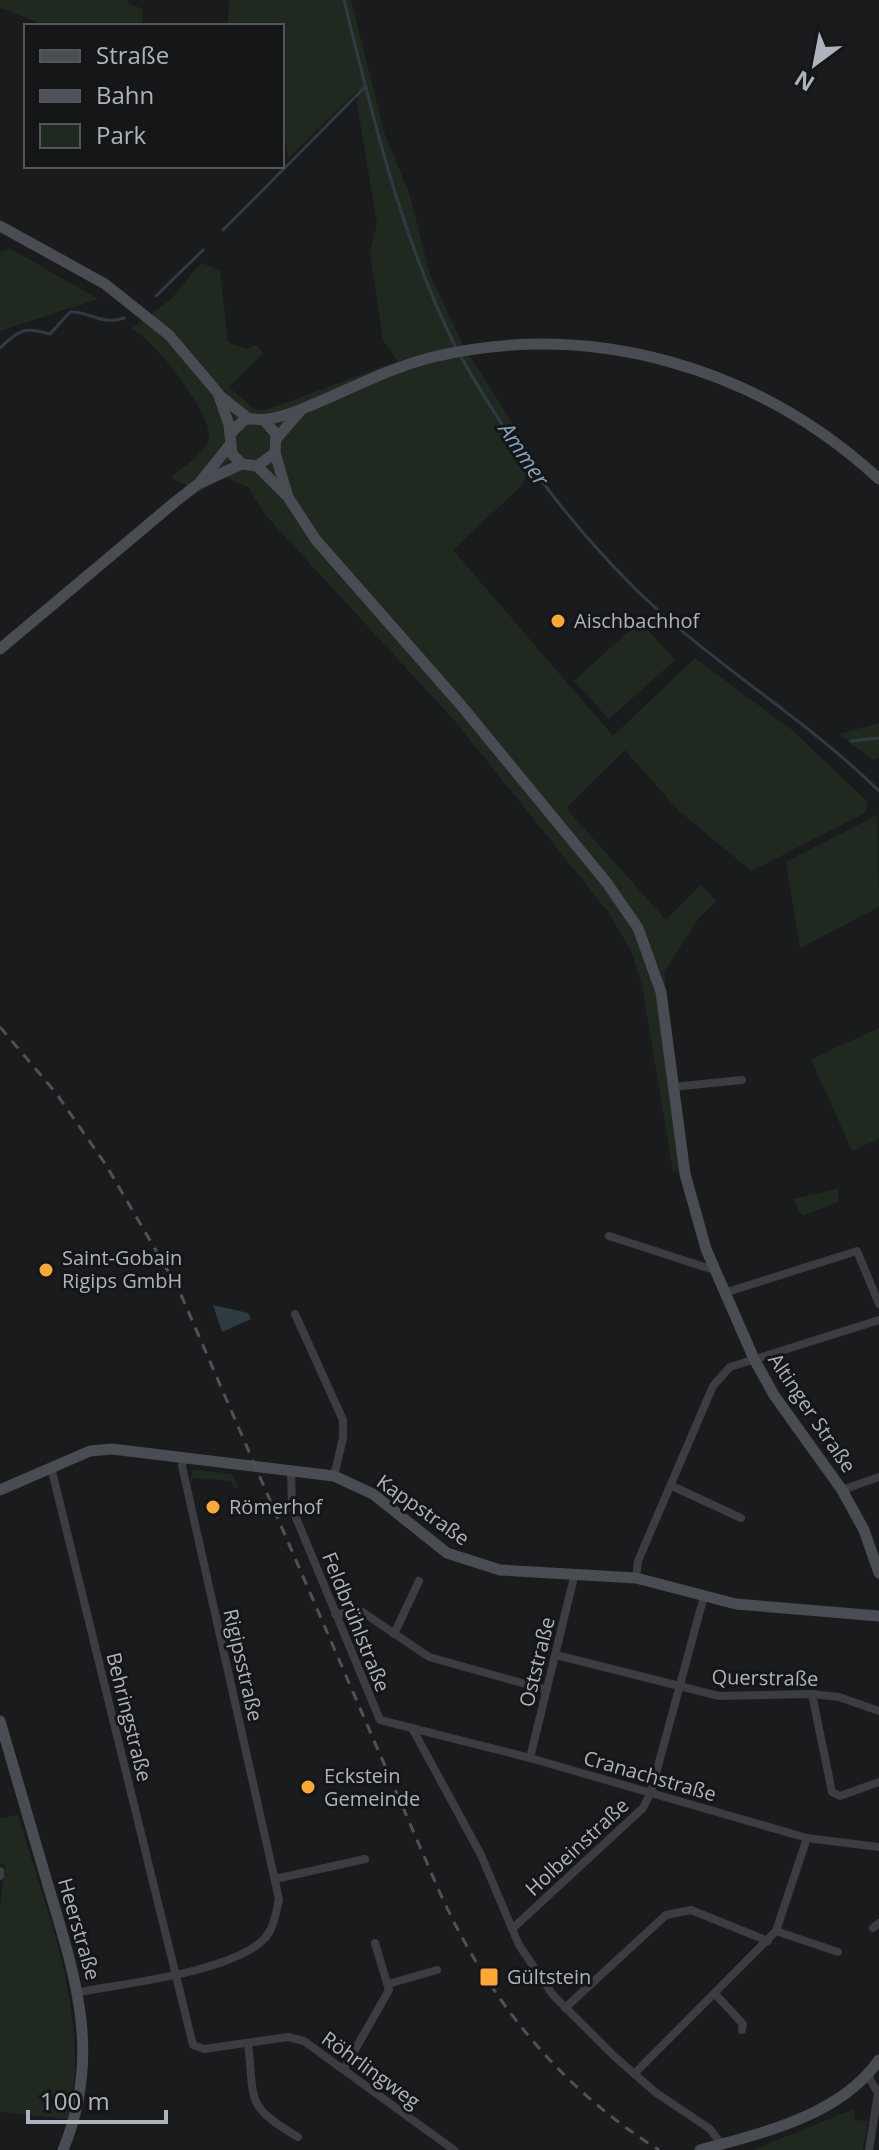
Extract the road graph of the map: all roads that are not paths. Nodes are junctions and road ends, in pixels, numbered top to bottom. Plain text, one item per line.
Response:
1 (0, 226) edge
2 (218, 393) junction
3 (303, 409) junction
4 (248, 418) junction
5 (264, 420) junction
6 (277, 438) junction
7 (230, 440) junction
8 (275, 453) junction
9 (242, 464) junction
10 (257, 466) junction
11 (879, 479) edge
12 (198, 484) junction
13 (288, 497) junction
14 (0, 649) edge
15 (742, 1080) dead end
16 (672, 1087) junction
17 (609, 1236) dead end
18 (714, 1270) junction
19 (724, 1293) junction
20 (879, 1304) edge
21 (295, 1314) dead end
22 (879, 1320) edge
23 (754, 1359) junction
24 (184, 1458) junction
25 (51, 1467) junction
26 (291, 1470) junction
27 (334, 1476) junction
28 (879, 1477) edge
29 (672, 1486) junction
30 (0, 1490) edge
31 (842, 1490) junction
32 (741, 1518) dead end
33 (575, 1573) junction
34 (879, 1573) edge
35 (636, 1578) junction
36 (419, 1581) dead end
37 (704, 1596) junction
38 (335, 1614) junction
39 (879, 1616) edge
40 (394, 1634) junction
41 (556, 1655) junction
42 (681, 1688) junction
43 (547, 1690) junction
44 (812, 1694) junction
45 (879, 1711) edge
46 (0, 1721) edge
47 (412, 1728) junction
48 (530, 1758) junction
49 (879, 1782) edge
50 (651, 1792) junction
51 (807, 1838) junction
52 (879, 1847) edge
53 (365, 1859) dead end
54 (275, 1879) junction
55 (512, 1929) junction
56 (776, 1931) junction
57 (768, 1941) junction
58 (375, 1943) dead end
59 (838, 1952) dead end
60 (437, 1970) dead end
61 (176, 1974) junction
62 (388, 1984) junction
63 (79, 1992) junction
64 (716, 1995) junction
65 (565, 2008) junction
66 (742, 2030) dead end
67 (248, 2043) junction
68 (879, 2060) edge
69 (344, 2069) junction
70 (634, 2074) junction
71 (868, 2076) junction
72 (298, 2137) dead end
73 (721, 2144) junction
74 (63, 2150) edge
75 (454, 2150) edge
76 (700, 2150) edge
77 (869, 2150) edge

1 - 2 street
2 - 4 street
2 - 7 street
3 - 5 street
3 - 6 street
3 - 11 street
4 - 5 street
4 - 7 street
5 - 6 street
6 - 8 street
7 - 9 street
7 - 12 street
8 - 10 street
8 - 13 street
9 - 10 street
9 - 12 street
10 - 13 street
12 - 14 street
13 - 16 street, Altinger Straße
15 - 16 street
16 - 18 street, Altinger Straße
17 - 18 street
18 - 19 street, Altinger Straße
19 - 20 street
19 - 23 street, Altinger Straße
21 - 27 street
22 - 23 street
23 - 29 street
23 - 31 street, Altinger Straße
24 - 25 street, Kappstraße
24 - 26 street, Kappstraße
24 - 54 street, Rigipsstraße
25 - 30 street, Kappstraße
25 - 61 street, Behringstraße
26 - 27 street, Kappstraße
26 - 38 street, Feldbrühlstraße
27 - 33 street, Kappstraße
28 - 31 street
29 - 32 street
29 - 35 street
31 - 34 street, Altinger Straße
33 - 35 street, Kappstraße
33 - 41 street, Oststraße
35 - 37 street, Kappstraße
36 - 40 street
37 - 39 street, Kappstraße
37 - 42 street, Holbeinstraße
38 - 40 street
38 - 47 street, Feldbrühlstraße
40 - 43 street
41 - 42 street, Querstraße
41 - 43 street, Oststraße
42 - 44 street, Querstraße
42 - 50 street, Holbeinstraße
43 - 48 street, Oststraße
44 - 45 street, Querstraße
44 - 49 street
46 - 63 street, Heerstraße
47 - 48 street, Cranachstraße
47 - 55 street
48 - 50 street, Cranachstraße
50 - 51 street, Cranachstraße
50 - 55 street, Holbeinstraße
51 - 52 street, Cranachstraße
51 - 56 street
53 - 54 street
54 - 61 street, Rigipsstraße
55 - 65 street
56 - 57 street
56 - 59 street
57 - 64 street
57 - 65 street
58 - 62 street
60 - 62 street
61 - 63 street, Rigipsstraße
61 - 67 street, Röhrlingweg
62 - 69 street
63 - 74 street, Heerstraße
64 - 66 street
64 - 70 street
65 - 70 street
67 - 69 street, Röhrlingweg
67 - 72 street
68 - 71 street
69 - 75 street, Röhrlingweg
70 - 73 street
71 - 73 street
71 - 77 street
73 - 76 street

